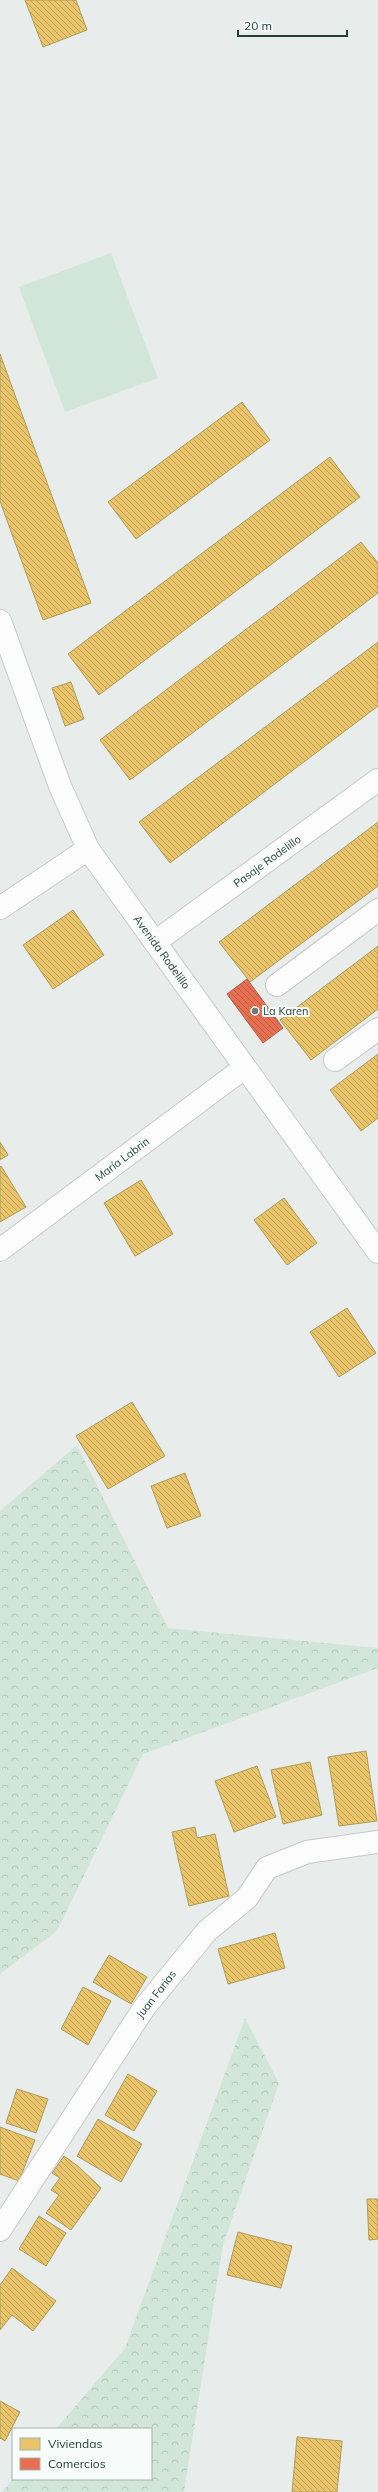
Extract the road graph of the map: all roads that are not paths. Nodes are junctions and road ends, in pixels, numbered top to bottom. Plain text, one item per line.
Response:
1 (0, 621) edge
2 (378, 780) edge
3 (88, 849) junction
4 (0, 908) edge
5 (378, 910) edge
6 (155, 942) junction
7 (277, 985) dead end
8 (378, 1029) edge
9 (335, 1060) dead end
10 (244, 1068) junction
11 (0, 1250) edge
12 (378, 1252) edge
13 (378, 1842) edge
14 (0, 2230) edge

1 - 3 street, Avenida Rodelillo
2 - 6 street, Pasaje Rodelillo
3 - 4 street
3 - 6 street, Avenida Rodelillo
5 - 7 street
6 - 10 street, Avenida Rodelillo
8 - 9 street
10 - 11 street, María Labrin
10 - 12 street, Avenida Rodelillo
13 - 14 street, Juan Farias

